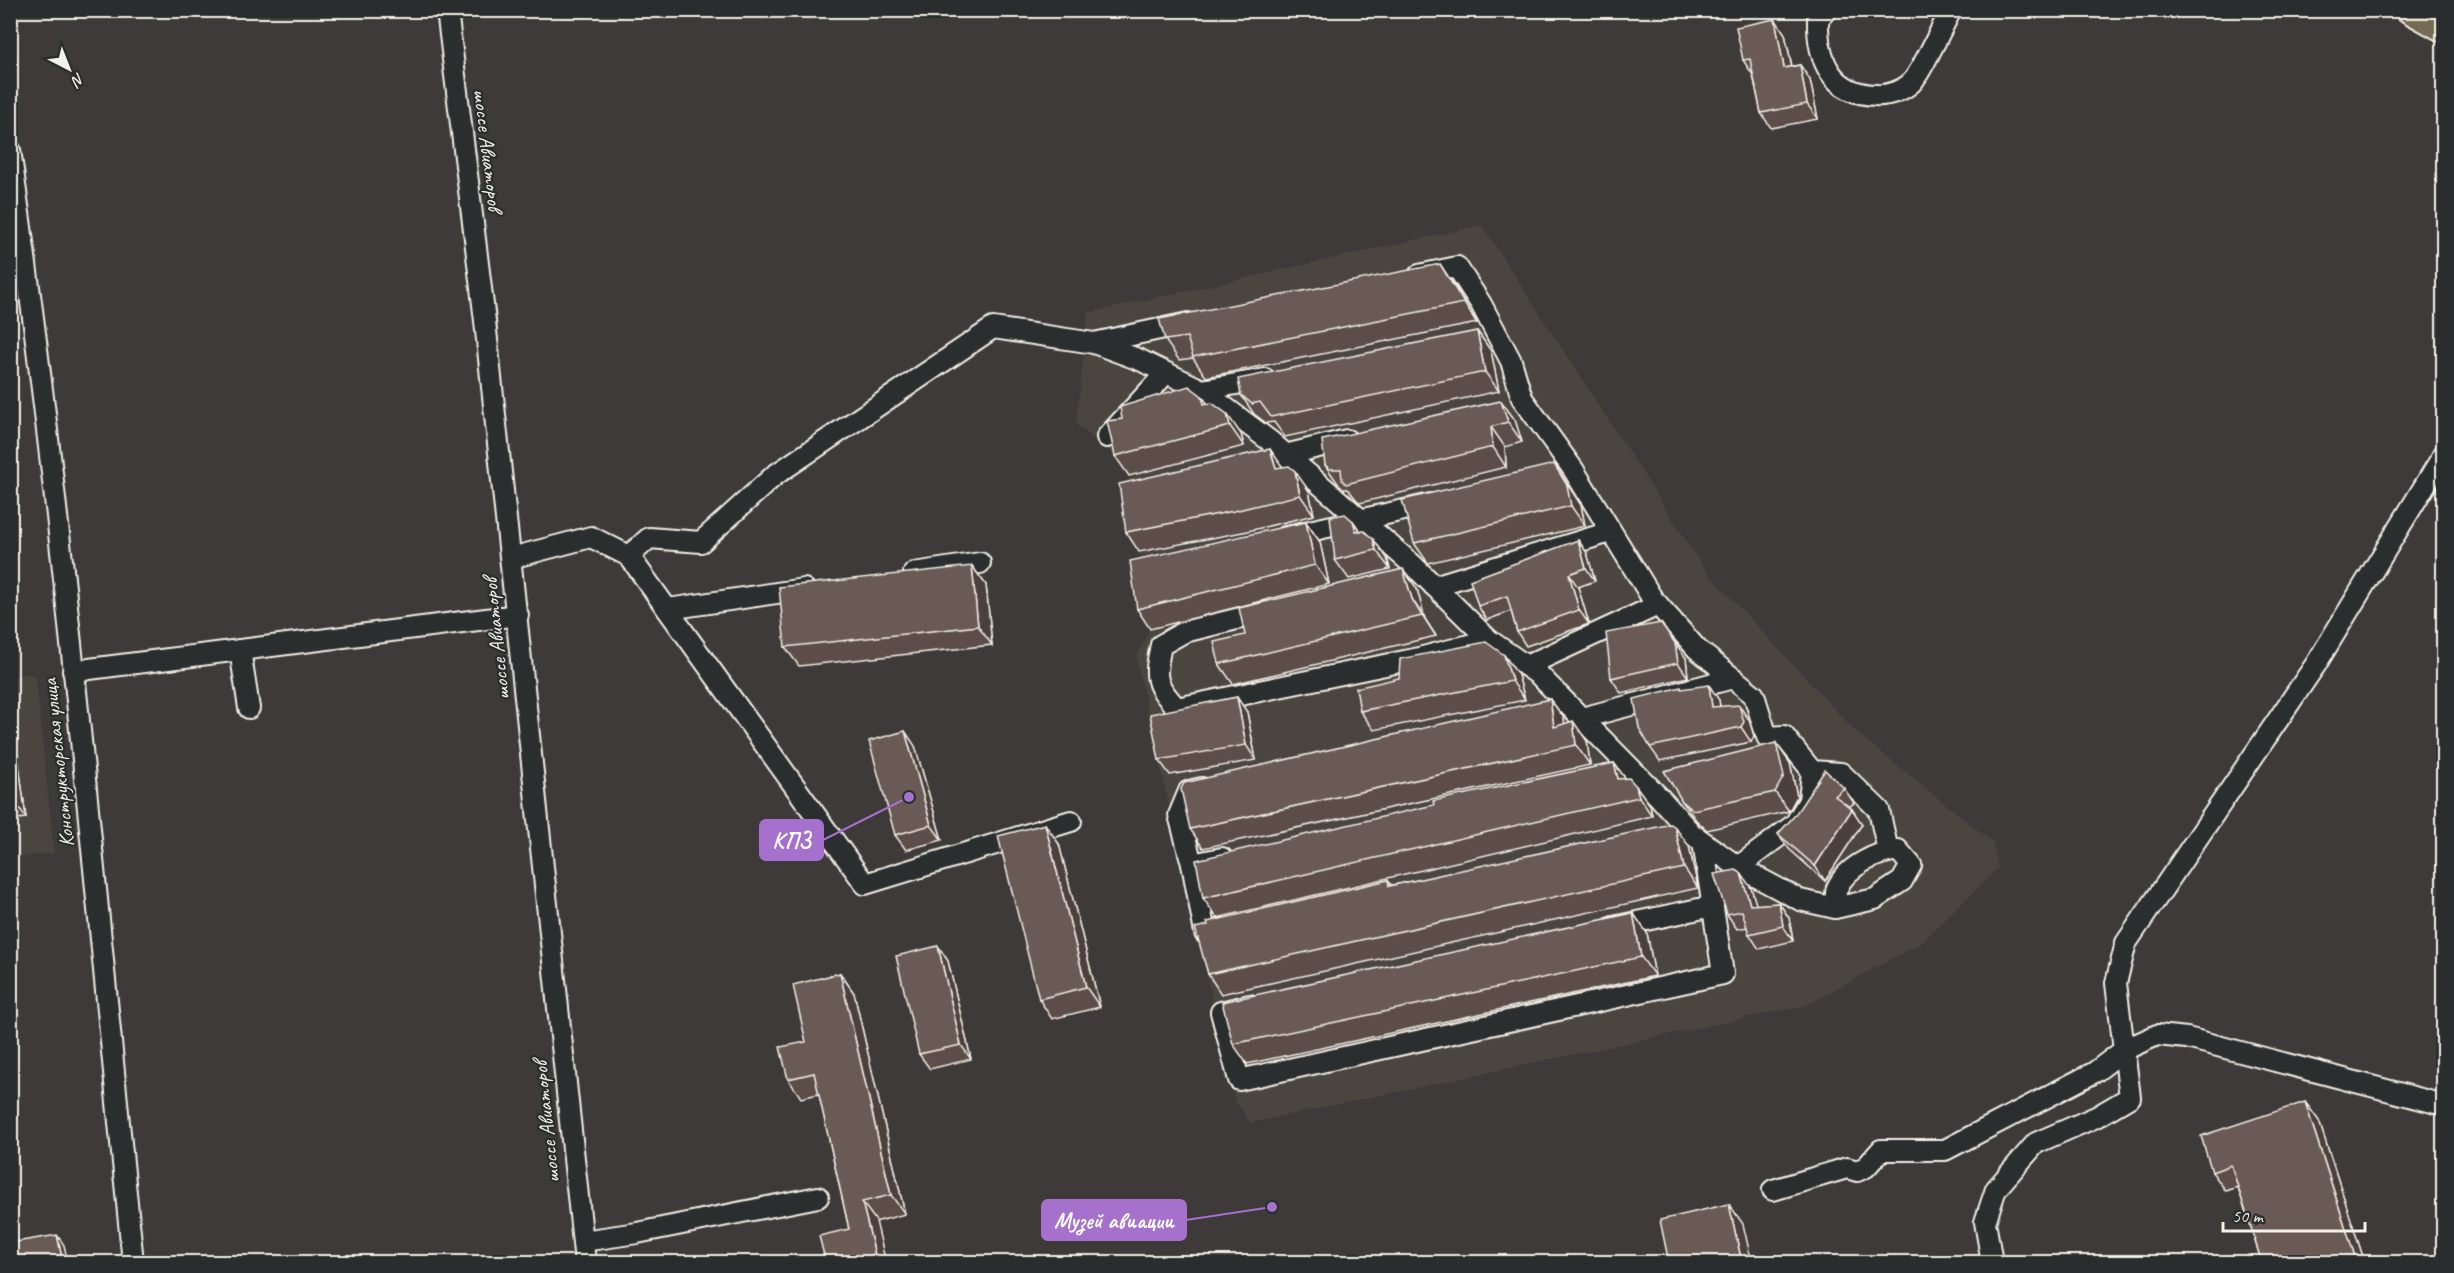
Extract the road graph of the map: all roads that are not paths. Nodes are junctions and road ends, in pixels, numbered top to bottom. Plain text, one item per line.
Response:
1 (447, 10) edge
2 (1826, 10) edge
3 (1951, 10) edge
4 (2408, 10) edge
5 (2444, 30) edge
6 (10, 150) edge
7 (1399, 280) edge
8 (1211, 319) edge
9 (1498, 336) junction
10 (1475, 340) edge
11 (1094, 343) junction
12 (1166, 372) junction
13 (1282, 376) edge
14 (1202, 390) junction
15 (1522, 398) junction
16 (1499, 403) edge
17 (1364, 436) edge
18 (1107, 437) edge
19 (2444, 454) edge
20 (1285, 455) junction
21 (1573, 469) junction
22 (1551, 474) edge
23 (1450, 499) edge
24 (1360, 521) junction
25 (1610, 531) junction
26 (1268, 540) edge
27 (629, 556) junction
28 (511, 558) junction
29 (980, 563) dead end
30 (899, 575) edge
31 (1400, 580) edge
32 (1428, 580) junction
33 (818, 587) edge
34 (1658, 605) junction
35 (1286, 607) edge
36 (668, 609) junction
37 (518, 615) junction
38 (1490, 640) junction
39 (240, 650) junction
40 (1526, 666) junction
41 (73, 670) junction
42 (1733, 678) junction
43 (1567, 703) junction
44 (249, 708) dead end
45 (1545, 708) edge
46 (1582, 718) junction
47 (1632, 768) junction
48 (1812, 771) junction
49 (1609, 773) edge
50 (1670, 777) edge
51 (1221, 783) edge
52 (1647, 784) junction
53 (1071, 821) dead end
54 (1681, 822) junction
55 (1658, 827) edge
56 (1703, 842) junction
57 (1888, 851) junction
58 (1239, 854) edge
59 (1192, 864) junction
60 (1738, 867) junction
61 (1713, 906) junction
62 (1835, 908) junction
63 (1240, 925) edge
64 (1596, 931) edge
65 (1268, 1002) edge
66 (2124, 1050) junction
67 (2444, 1105) edge
68 (1773, 1190) dead end
69 (818, 1197) dead end
70 (583, 1240) junction
71 (133, 1263) edge
72 (585, 1263) edge
73 (1992, 1263) edge

1 - 28 street, шоссе Авиаторов
2 - 3 street
4 - 5 main road
6 - 41 street, Конструкторская улица
7 - 9 street
8 - 11 street
9 - 10 street
9 - 15 street
11 - 12 street
11 - 27 street
12 - 14 street
12 - 18 street
13 - 14 street
14 - 20 street
15 - 16 street
15 - 21 street
17 - 20 street
19 - 66 street
20 - 24 street
21 - 22 street
21 - 25 street
23 - 24 street
24 - 26 street
24 - 32 street
25 - 32 street
25 - 34 street
27 - 28 street
27 - 36 street
28 - 37 street, шоссе Авиаторов
29 - 30 street
31 - 32 street
32 - 38 street
33 - 36 street
34 - 40 street
34 - 42 street
35 - 38 street
36 - 53 street
37 - 39 street
37 - 70 street, шоссе Авиаторов
38 - 40 street
39 - 41 street
39 - 44 street
40 - 43 street
41 - 71 street, Конструкторская улица
42 - 46 street
42 - 48 street
43 - 45 street
43 - 46 street
46 - 47 street
47 - 49 street
47 - 52 street
48 - 57 street
48 - 60 street
50 - 52 street
51 - 59 street
52 - 54 street
54 - 55 street
54 - 56 street
56 - 60 street
56 - 61 street
57 - 62 street
57 - 62 street
58 - 59 street
59 - 63 street
60 - 62 street
61 - 64 street
61 - 65 street
66 - 67 street
66 - 68 street
66 - 73 street
69 - 70 street
70 - 72 street, шоссе Авиаторов

